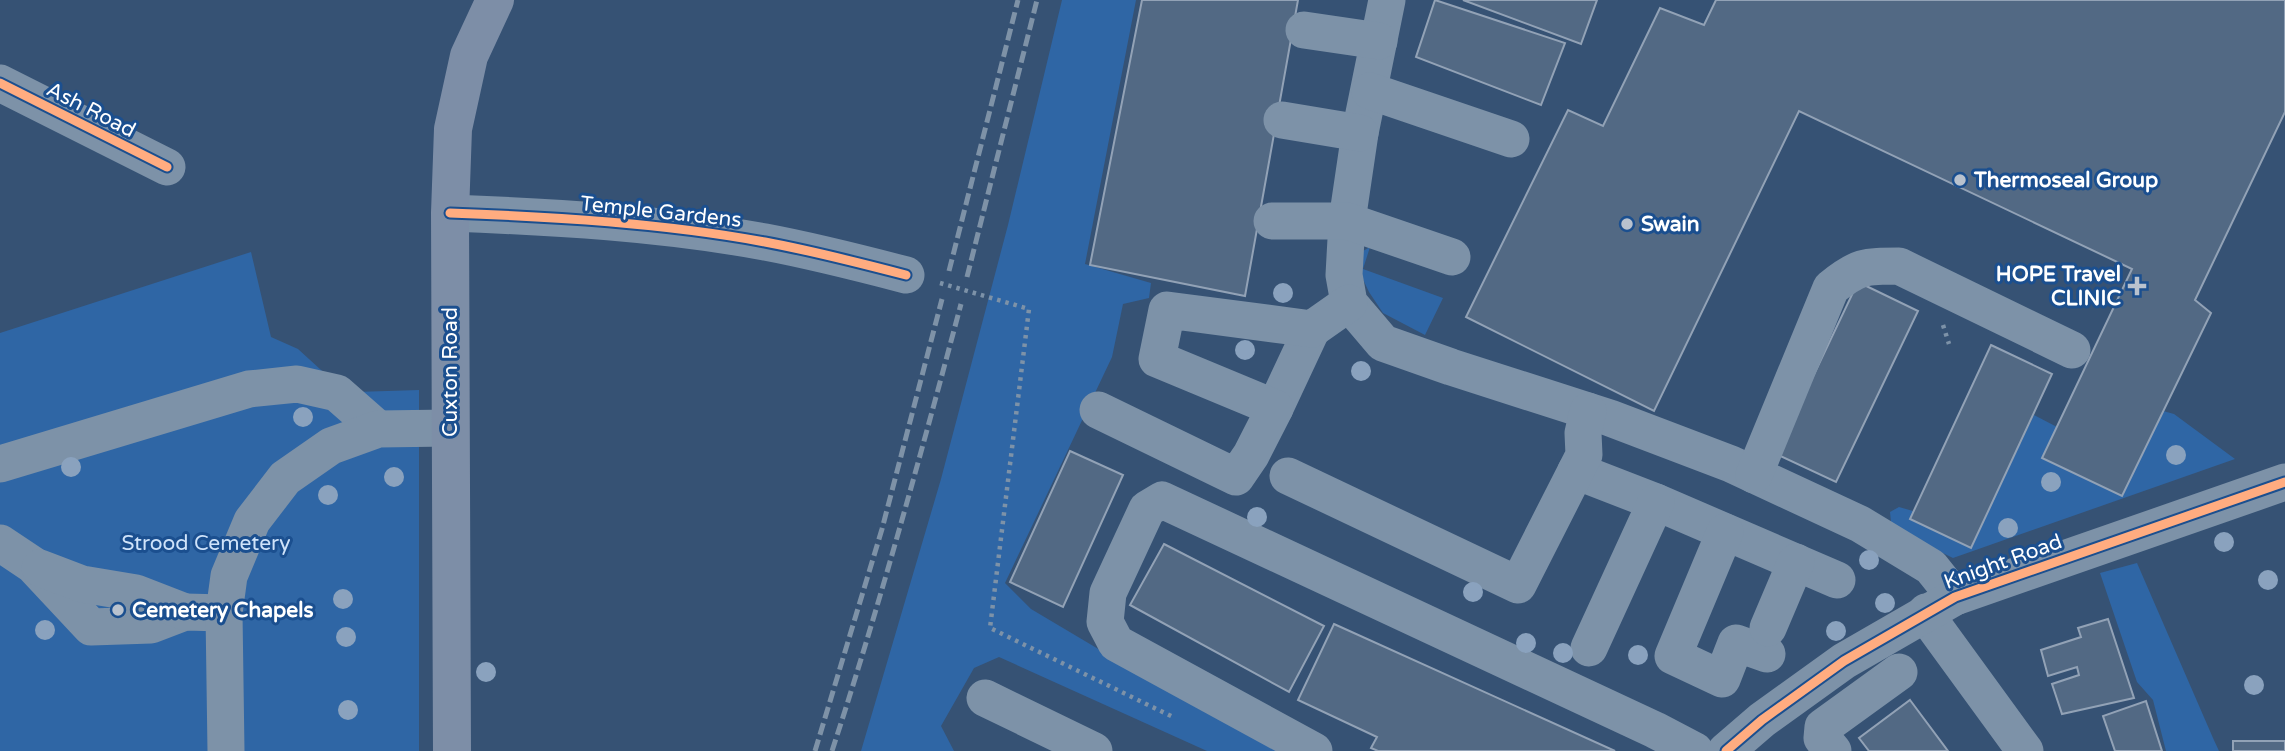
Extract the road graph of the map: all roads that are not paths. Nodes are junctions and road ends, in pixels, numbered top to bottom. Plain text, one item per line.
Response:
1 (495, 0) edge
2 (1387, 0) edge
3 (1304, 30) dead end
4 (1379, 41) junction
5 (0, 83) edge
6 (1370, 91) junction
7 (1282, 120) dead end
8 (1360, 133) junction
9 (1511, 139) dead end
10 (167, 167) dead end
11 (450, 213) junction
12 (1272, 221) dead end
13 (1347, 221) junction
14 (1452, 257) dead end
15 (906, 275) road end
16 (1349, 303) junction
17 (1312, 329) junction
18 (2072, 350) dead end
19 (1275, 408) junction
20 (1098, 410) dead end
21 (1588, 411) junction
22 (450, 428) junction
23 (378, 429) junction
24 (0, 464) edge
25 (1576, 471) junction
26 (1754, 475) junction
27 (1288, 476) dead end
28 (2285, 482) edge
29 (1656, 502) junction
30 (1725, 532) junction
31 (0, 543) edge
32 (1796, 562) junction
33 (1837, 580) dead end
34 (1929, 611) junction
35 (224, 613) junction
36 (1590, 648) dead end
37 (1844, 661) junction
38 (1899, 672) dead end
39 (1867, 696) junction
40 (985, 698) dead end
41 (1737, 748) edge
42 (226, 751) edge
43 (452, 751) edge
44 (1094, 751) edge
45 (1314, 751) edge
46 (1695, 751) edge
47 (1833, 751) edge
48 (1998, 751) edge
49 (2025, 751) edge

1 - 11 main road, Cuxton Road
2 - 4 street
3 - 4 street
4 - 6 street
5 - 10 street, Ash Road
6 - 8 street
6 - 9 street
7 - 8 street
8 - 13 street
11 - 15 street, Temple Gardens
11 - 22 main road, Cuxton Road
12 - 13 street
13 - 14 street
13 - 16 street
16 - 17 street
16 - 21 street
17 - 19 street
17 - 19 street
18 - 26 street
19 - 20 street
21 - 25 street
21 - 26 street
22 - 23 street
22 - 43 main road, Cuxton Road
23 - 24 street
23 - 35 street
25 - 27 street
25 - 29 street
26 - 34 street
28 - 34 street, Knight Road
29 - 30 street
29 - 36 street
30 - 32 street
30 - 32 street
31 - 35 street
32 - 33 street
34 - 37 street, Knight Road
34 - 48 street
34 - 49 street
35 - 42 street
37 - 39 street
37 - 41 street, Knight Road
38 - 39 street
39 - 47 street
40 - 44 street
45 - 46 street

